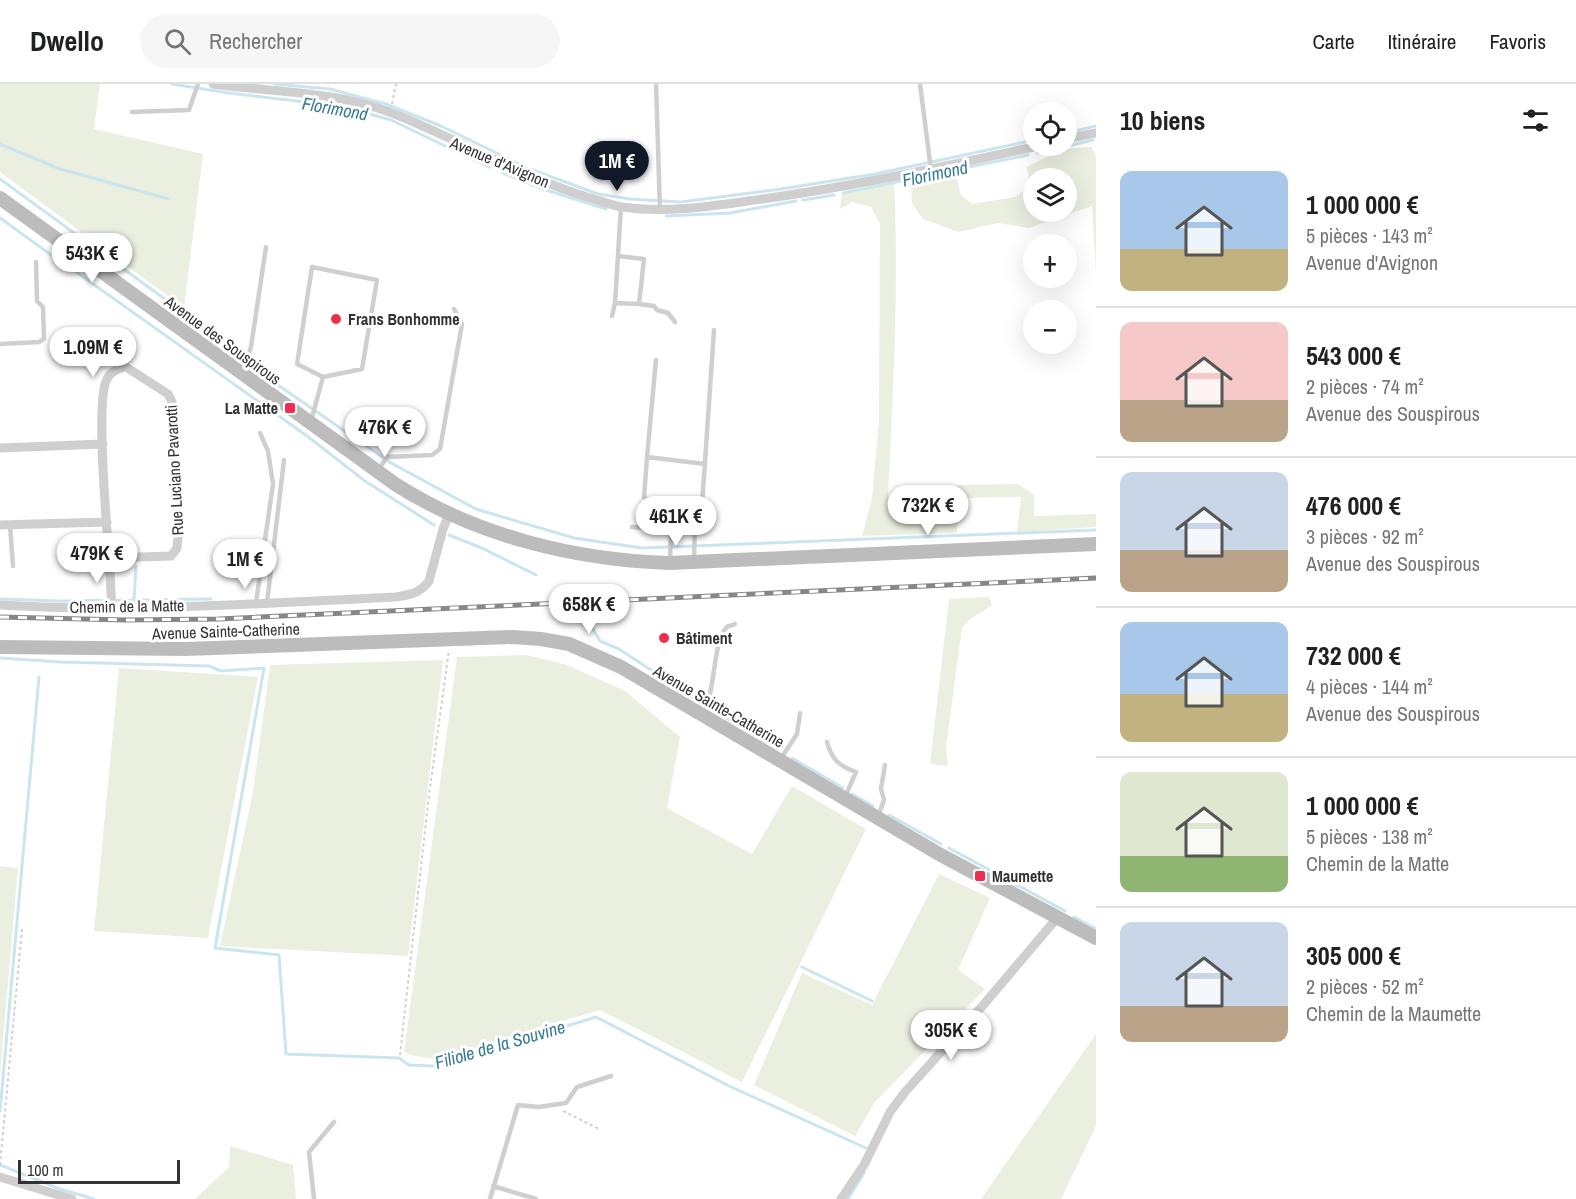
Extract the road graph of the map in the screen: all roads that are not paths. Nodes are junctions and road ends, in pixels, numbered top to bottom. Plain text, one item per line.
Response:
1 (198, 84) edge
2 (213, 84) edge
3 (656, 84) edge
4 (920, 84) edge
5 (132, 112) dead end
6 (1096, 133) edge
7 (1077, 137) edge
8 (1023, 149) edge
9 (930, 170) junction
10 (2, 201) edge
11 (621, 207) junction
12 (660, 210) junction
13 (266, 248) dead end
14 (618, 256) junction
15 (36, 262) dead end
16 (615, 303) junction
17 (639, 304) junction
18 (454, 309) dead end
19 (612, 316) dead end
20 (675, 322) dead end
21 (714, 330) dead end
22 (0, 344) edge
23 (94, 346) dead end
24 (656, 360) dead end
25 (126, 367) junction
26 (243, 374) junction
27 (322, 377) junction
28 (310, 424) junction
29 (260, 433) dead end
30 (103, 444) junction
31 (0, 448) edge
32 (647, 457) junction
33 (284, 460) dead end
34 (705, 464) junction
35 (377, 472) junction
36 (702, 505) junction
37 (449, 514) junction
38 (107, 522) junction
39 (5, 525) edge
40 (632, 527) dead end
41 (1096, 544) edge
42 (109, 558) junction
43 (694, 562) junction
44 (670, 563) junction
45 (13, 567) dead end
46 (256, 603) junction
47 (267, 603) junction
48 (0, 605) edge
49 (112, 608) junction
50 (735, 624) dead end
51 (0, 647) edge
52 (704, 713) junction
53 (800, 713) dead end
54 (827, 742) dead end
55 (780, 761) junction
56 (885, 765) dead end
57 (844, 799) junction
58 (878, 818) junction
59 (1057, 918) junction
60 (1096, 938) edge
61 (611, 1076) dead end
62 (334, 1122) dead end
63 (0, 1177) edge
64 (493, 1186) junction
65 (72, 1199) edge
66 (314, 1199) edge
67 (490, 1199) edge
68 (536, 1199) edge
69 (841, 1199) edge

1 - 5 lane
2 - 11 street, Avenue d'Avignon
3 - 12 lane
4 - 9 lane
6 - 7 street
8 - 9 street, Avenue d'Avignon
9 - 12 street, Avenue d'Avignon
10 - 26 main road, Avenue des Souspirous
11 - 12 street, Avenue d'Avignon
11 - 14 lane
13 - 26 lane
14 - 16 lane
14 - 17 lane
15 - 22 lane
16 - 17 lane
16 - 19 lane
17 - 20 lane
18 - 35 lane
21 - 34 lane
23 - 25 lane
24 - 32 lane
25 - 30 street
25 - 42 street, Rue Luciano Pavarotti
26 - 28 main road, Avenue des Souspirous
27 - 27 lane
27 - 28 lane
28 - 35 main road, Avenue des Souspirous
29 - 46 lane
30 - 31 street
30 - 38 street
32 - 34 lane
32 - 36 lane
33 - 47 lane
34 - 36 lane
35 - 37 main road, Avenue des Souspirous
36 - 43 lane
37 - 44 main road, Avenue des Souspirous
37 - 47 street, Chemin de la Matte
38 - 39 street
38 - 42 street
39 - 45 lane
40 - 44 lane
41 - 43 main road, Avenue des Souspirous
42 - 49 street
43 - 44 main road, Avenue des Souspirous
46 - 47 street, Chemin de la Matte
46 - 49 street, Chemin de la Matte
48 - 49 street, Chemin de la Matte
50 - 52 lane
51 - 52 main road, Avenue Sainte-Catherine
52 - 55 main road, Avenue Sainte-Catherine
53 - 55 lane
54 - 57 lane
55 - 57 main road, Avenue Sainte-Catherine
56 - 58 lane
57 - 58 main road, Avenue Sainte-Catherine
58 - 59 main road, Avenue Sainte-Catherine
59 - 60 main road, Avenue Sainte-Catherine
59 - 69 street
61 - 64 lane
62 - 66 lane
63 - 65 street
64 - 67 lane
64 - 68 lane

